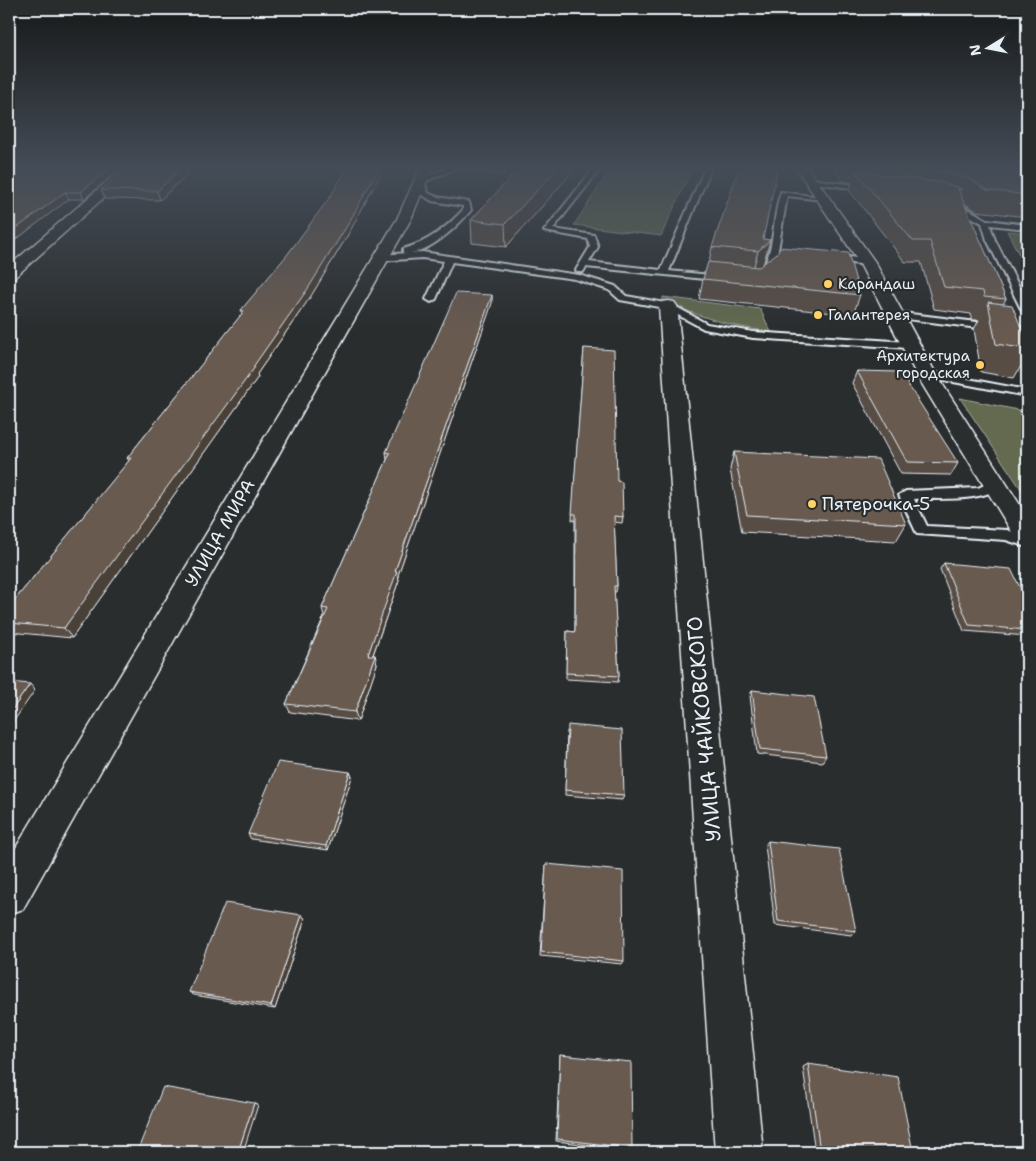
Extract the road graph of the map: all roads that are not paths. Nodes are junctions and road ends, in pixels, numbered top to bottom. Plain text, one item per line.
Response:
1 (69, 222) edge
2 (402, 222) edge
3 (456, 222) edge
4 (555, 222) edge
5 (685, 222) edge
6 (779, 222) edge
7 (840, 222) edge
8 (985, 222) edge
9 (987, 222) edge
10 (1027, 227) edge
11 (774, 252) junction
12 (380, 258) junction
13 (449, 258) junction
14 (867, 262) junction
15 (584, 264) junction
16 (664, 273) junction
17 (9, 274) edge
18 (576, 277) junction
19 (736, 280) edge
20 (754, 282) edge
21 (431, 299) dead end
22 (668, 306) junction
23 (1027, 311) edge
24 (894, 315) junction
25 (1027, 330) edge
26 (909, 345) junction
27 (926, 374) junction
28 (1027, 393) edge
29 (995, 484) junction
30 (1027, 536) edge
31 (1027, 542) edge
32 (9, 895) edge
33 (739, 1152) edge

1 - 17 street
2 - 12 street, УЛИЦА МИРА
3 - 12 lane
4 - 15 lane
5 - 16 lane
6 - 11 lane
7 - 14 street
8 - 23 lane
9 - 10 lane
11 - 14 lane
11 - 20 lane
12 - 13 lane
12 - 32 street, УЛИЦА МИРА
13 - 18 lane
13 - 21 lane
14 - 24 street
15 - 16 lane
15 - 18 lane
16 - 19 lane
18 - 22 lane
22 - 26 lane
22 - 33 street, УЛИЦА ЧАЙКОВСКОГО
24 - 25 lane
24 - 26 street
26 - 27 street
27 - 28 lane
27 - 29 street
29 - 30 street
29 - 31 lane

